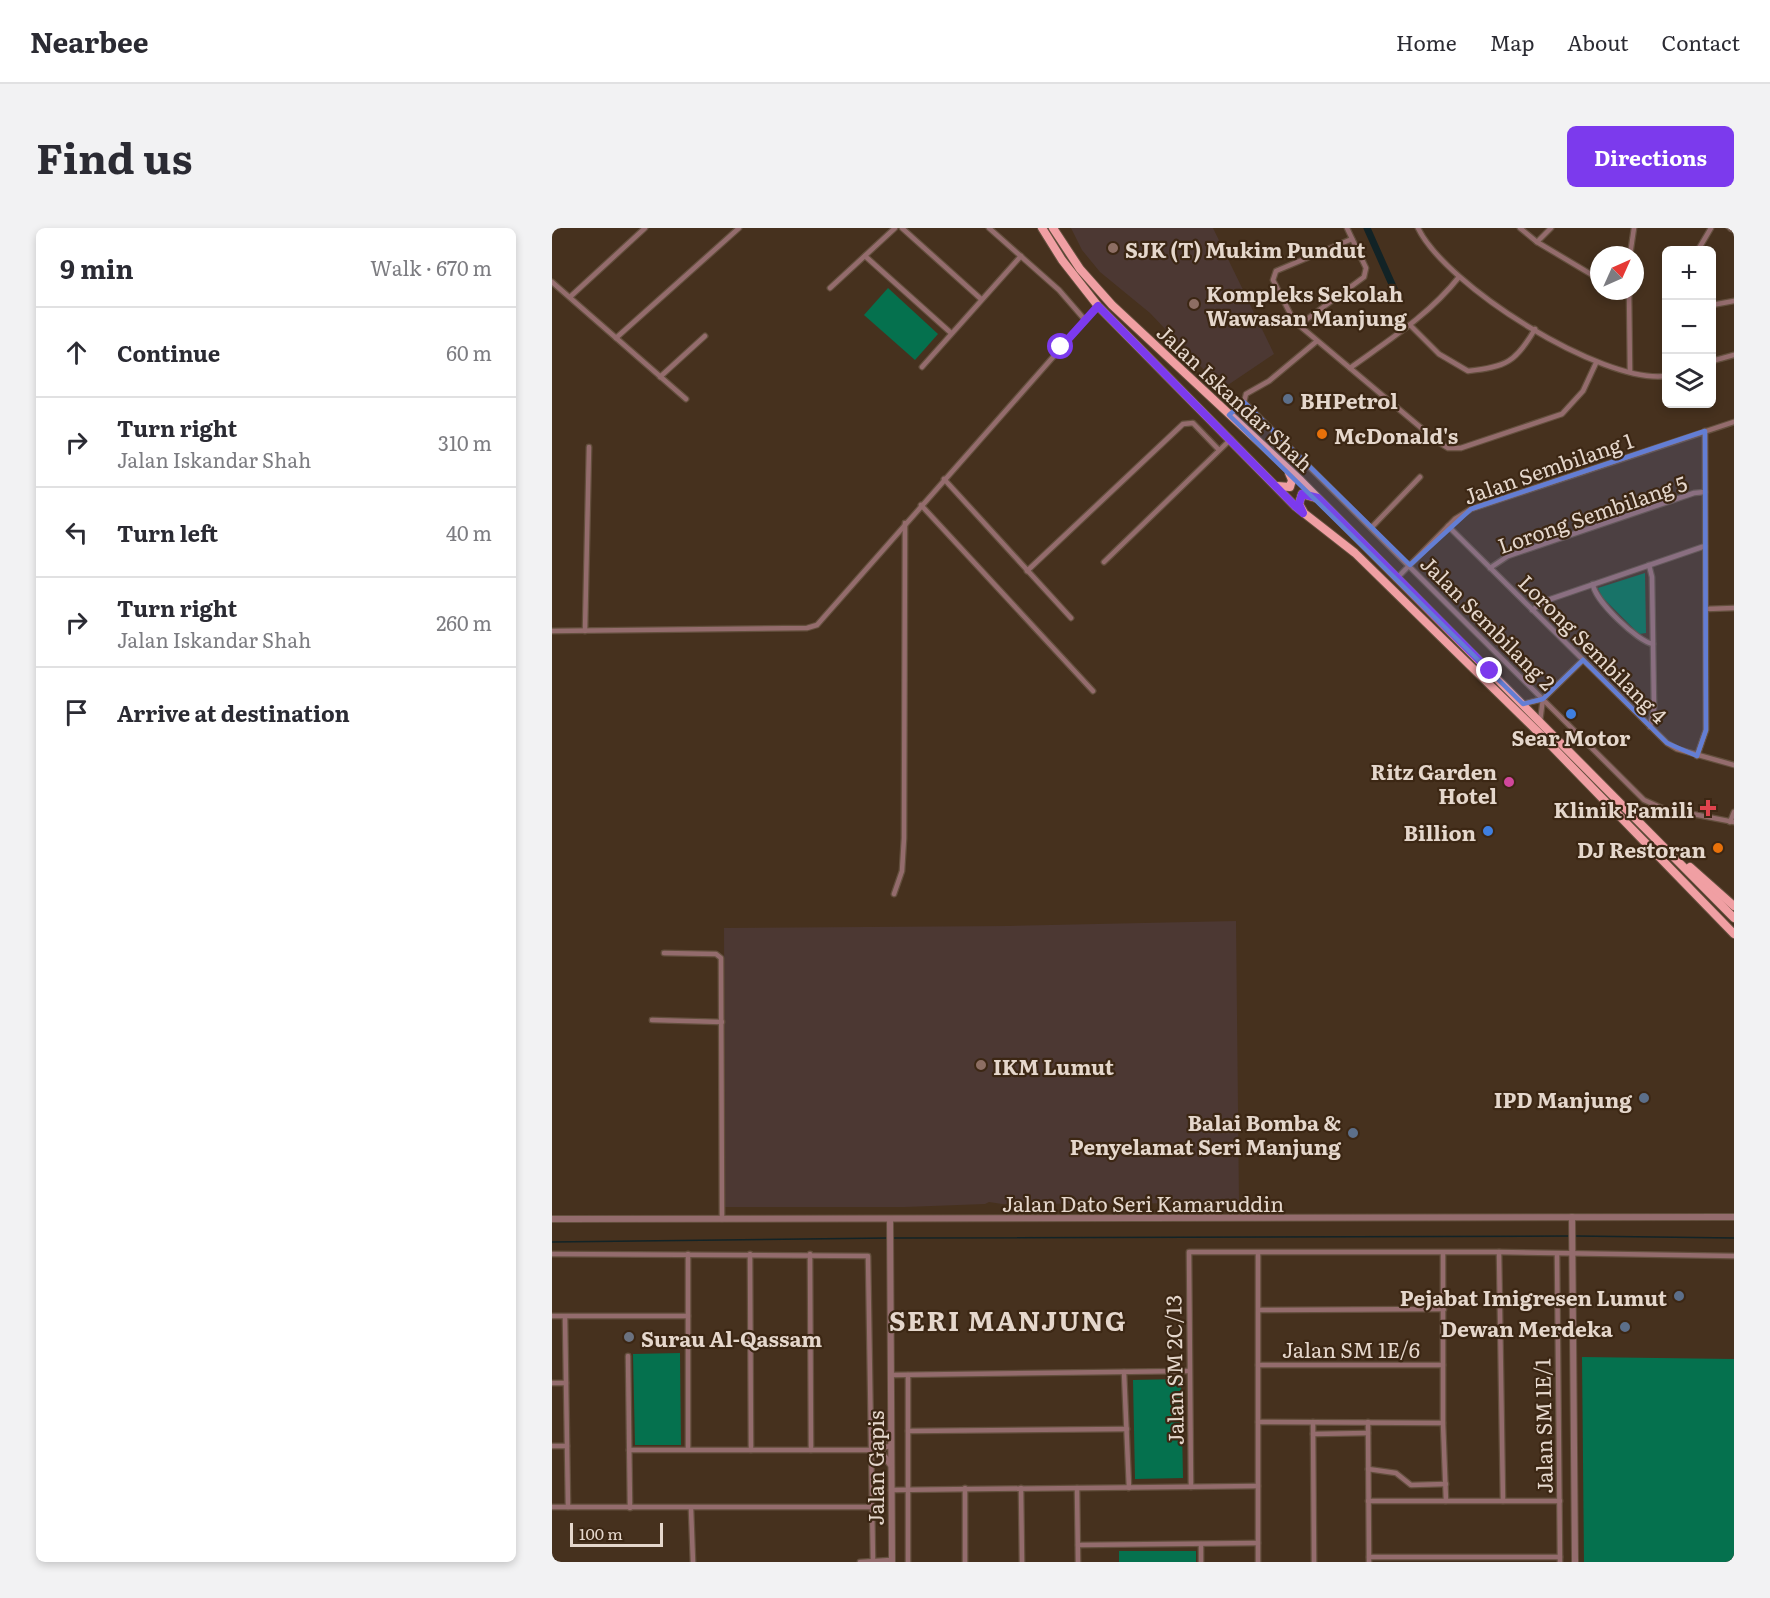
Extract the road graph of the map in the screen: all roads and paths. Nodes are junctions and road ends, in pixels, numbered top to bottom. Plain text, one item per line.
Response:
1 (645, 228) edge
2 (739, 228) edge
3 (895, 228) edge
4 (902, 228) edge
5 (989, 228) edge
6 (1042, 228) edge
7 (1053, 228) edge
8 (1347, 228) edge
9 (1418, 228) edge
10 (1520, 228) edge
11 (1551, 228) edge
12 (1634, 228) edge
13 (1711, 228) edge
14 (1730, 228) edge
15 (1734, 230) edge
16 (1352, 239) junction
17 (1537, 242) junction
18 (1631, 246) edge
19 (1700, 246) edge
20 (865, 256) junction
21 (1021, 256) junction
22 (1590, 274) edge
23 (1459, 278) junction
24 (552, 282) edge
25 (830, 288) dead end
26 (570, 297) junction
27 (981, 299) junction
28 (1629, 300) edge
29 (1734, 301) edge
30 (1716, 304) edge
31 (1098, 306) junction
32 (1085, 320) junction
33 (1299, 325) junction
34 (1410, 325) junction
35 (1535, 329) junction
36 (951, 333) junction
37 (705, 336) dead end
38 (616, 339) junction
39 (1317, 341) junction
40 (1734, 355) edge
41 (1716, 360) edge
42 (1596, 363) junction
43 (922, 367) dead end
44 (1350, 368) junction
45 (1630, 372) junction
46 (1662, 376) edge
47 (660, 377) junction
48 (686, 399) dead end
49 (1244, 402) junction
50 (1229, 415) junction
51 (1734, 422) edge
52 (1705, 431) junction
53 (1231, 439) junction
54 (589, 447) dead end
55 (1220, 450) junction
56 (1287, 468) junction
57 (1420, 477) dead end
58 (944, 479) junction
59 (1276, 486) junction
60 (1705, 492) junction
61 (1318, 498) junction
62 (921, 505) junction
63 (1303, 513) junction
64 (905, 523) junction
65 (1448, 526) junction
66 (1371, 528) junction
67 (1705, 546) junction
68 (1104, 561) dead end
69 (1410, 564) junction
70 (1649, 565) junction
71 (1490, 568) junction
72 (1027, 571) junction
73 (1396, 579) junction
74 (1593, 584) junction
75 (1734, 608) edge
76 (1706, 609) junction
77 (1532, 610) junction
78 (1071, 618) dead end
79 (552, 631) edge
80 (585, 631) junction
81 (1653, 644) junction
82 (1583, 660) junction
83 (1093, 691) dead end
84 (1543, 699) junction
85 (1523, 704) junction
86 (1540, 722) junction
87 (1650, 727) junction
88 (1697, 756) junction
89 (1734, 765) edge
90 (1734, 812) edge
91 (1732, 822) edge
92 (1664, 845) junction
93 (894, 894) dead end
94 (1734, 906) edge
95 (1708, 908) junction
96 (1734, 918) edge
97 (1734, 934) edge
98 (1734, 941) edge
99 (664, 953) dead end
100 (652, 1020) dead end
101 (722, 1022) junction
102 (1572, 1217) junction
103 (1734, 1217) edge
104 (552, 1219) edge
105 (722, 1219) junction
106 (890, 1219) junction
107 (1499, 1252) junction
108 (1443, 1253) junction
109 (552, 1254) edge
110 (688, 1254) junction
111 (750, 1254) junction
112 (810, 1254) junction
113 (1258, 1254) junction
114 (1557, 1254) junction
115 (1574, 1254) junction
116 (1734, 1256) edge
117 (1444, 1309) junction
118 (1259, 1310) junction
119 (688, 1316) junction
120 (552, 1317) edge
121 (565, 1317) junction
122 (628, 1356) dead end
123 (1258, 1365) junction
124 (1443, 1365) junction
125 (1188, 1371) junction
126 (1124, 1372) junction
127 (908, 1374) junction
128 (891, 1375) junction
129 (552, 1383) edge
130 (566, 1383) junction
131 (1258, 1422) junction
132 (1313, 1422) junction
133 (1368, 1422) junction
134 (1443, 1423) junction
135 (1127, 1429) junction
136 (890, 1431) junction
137 (908, 1431) junction
138 (1368, 1433) junction
139 (1313, 1434) junction
140 (552, 1446) edge
141 (567, 1446) junction
142 (688, 1449) junction
143 (751, 1449) junction
144 (890, 1449) junction
145 (629, 1450) junction
146 (811, 1450) junction
147 (877, 1450) junction
148 (1559, 1454) junction
149 (1574, 1454) junction
150 (890, 1464) junction
151 (1368, 1469) junction
152 (1446, 1484) junction
153 (1258, 1486) junction
154 (1191, 1487) junction
155 (965, 1488) junction
156 (1021, 1488) junction
157 (1077, 1488) junction
158 (1129, 1488) junction
159 (909, 1489) junction
160 (891, 1490) junction
161 (1368, 1501) junction
162 (1446, 1501) junction
163 (1503, 1501) junction
164 (1560, 1501) junction
165 (552, 1507) edge
166 (568, 1507) junction
167 (873, 1507) junction
168 (630, 1508) junction
169 (691, 1509) junction
170 (1258, 1543) junction
171 (1201, 1544) junction
172 (1078, 1545) junction
173 (1560, 1559) edge
174 (1369, 1560) edge
175 (891, 1561) edge
176 (693, 1562) edge
177 (860, 1562) edge
178 (873, 1562) edge
179 (908, 1562) edge
180 (965, 1562) edge
181 (1022, 1562) edge
182 (1078, 1562) edge
183 (1202, 1562) edge
184 (1258, 1562) edge
185 (1314, 1562) edge
186 (1575, 1562) edge

1 - 26 street
2 - 38 street
3 - 20 street
4 - 27 street
5 - 21 street
6 - 31 main road, Jalan Iskandar Shah
7 - 50 main road, Jalan Iskandar Shah
8 - 16 street
9 - 23 street
10 - 17 street
11 - 17 street
12 - 18 street
13 - 19 street
14 - 15 street
16 - 33 street
16 - 33 street
17 - 22 street
20 - 25 street
20 - 36 street
21 - 27 street
21 - 32 street
23 - 34 street
23 - 35 street
24 - 26 street
26 - 38 street
27 - 36 street
28 - 45 street
29 - 30 street
31 - 32 street
31 - 53 main road, Jalan Iskandar Shah
32 - 58 street
33 - 39 street
34 - 35 street
34 - 44 street
35 - 42 street
36 - 43 street
37 - 47 street
38 - 47 street
39 - 44 street
39 - 49 street
40 - 41 street
42 - 44 street
42 - 45 street
45 - 46 street
47 - 48 street
49 - 50 street
49 - 66 street, Jalan Sembilang 2
50 - 56 main road, Jalan Iskandar Shah
51 - 52 street, Jalan Sembilang 1
52 - 60 street
52 - 65 street, Jalan Sembilang 1
53 - 55 street
53 - 59 main road, Jalan Iskandar Shah
54 - 80 street
55 - 68 street
55 - 72 street
56 - 59 main road
56 - 61 main road, Jalan Iskandar Shah
57 - 66 street
58 - 62 street
58 - 72 street
59 - 63 main road, Jalan Iskandar Shah
60 - 67 street
60 - 71 street, Lorong Sembilang 5
61 - 63 main road
61 - 73 main road, Jalan Iskandar Shah
62 - 64 street
62 - 83 street
63 - 95 main road, Jalan Iskandar Shah
64 - 80 street
64 - 93 street
65 - 69 street, Jalan Sembilang 1
65 - 71 street, Lorong Sembilang 4
66 - 69 street, Jalan Sembilang 2
67 - 70 street
67 - 76 street
69 - 73 street, Jalan Sembilang 1
69 - 84 street, Jalan Sembilang 2
70 - 74 street
70 - 81 street
71 - 77 street, Lorong Sembilang 4
72 - 78 street
73 - 85 main road, Jalan Iskandar Shah
74 - 77 street
74 - 81 street
75 - 76 street
76 - 88 street
77 - 82 street, Lorong Sembilang 4
79 - 80 street
81 - 87 street
82 - 84 street
82 - 87 street, Lorong Sembilang 4
84 - 85 street
84 - 86 street
84 - 91 street, Jalan Sembilang 2
85 - 86 main road, Jalan Iskandar Shah
86 - 92 main road, Jalan Iskandar Shah
87 - 88 street, Lorong Sembilang 4
88 - 89 street, Lorong Sembilang 4
90 - 91 street
92 - 94 main road
92 - 96 main road, Jalan Iskandar Shah
95 - 97 main road, Jalan Iskandar Shah
95 - 98 main road
99 - 101 street
100 - 101 street
101 - 105 street
102 - 103 street, Jalan Dato Seri Kamaruddin
102 - 106 street, Jalan Dato Seri Kamaruddin
102 - 115 street
104 - 105 street, Jalan Dato Seri Kamaruddin
105 - 106 street, Jalan Dato Seri Kamaruddin
106 - 128 street, Jalan Gapis
107 - 108 street
107 - 114 street
107 - 163 street
108 - 113 street
108 - 117 street
109 - 110 street
110 - 111 street
110 - 119 street
111 - 112 street
111 - 143 street
112 - 146 street
112 - 147 street
113 - 118 street
113 - 125 street, Jalan SM 2C/13
114 - 115 street
114 - 148 street, Jalan SM 1E/1
115 - 116 street
115 - 149 street
117 - 118 street
117 - 124 street
118 - 123 street
119 - 121 street
119 - 142 street
120 - 121 street
121 - 130 street
122 - 145 street
123 - 124 street, Jalan SM 1E/6
123 - 131 street
124 - 134 street
125 - 126 street
125 - 154 street, Jalan SM 2C/13
126 - 127 street
126 - 135 street
127 - 128 street
127 - 137 street
128 - 136 street, Jalan Gapis
129 - 130 street
130 - 141 street
131 - 132 street
131 - 153 street
132 - 133 street
132 - 139 street
133 - 134 street
133 - 138 street
134 - 152 street
135 - 137 street
135 - 158 street
136 - 144 street, Jalan Gapis
136 - 147 street
137 - 159 street
138 - 139 street
138 - 151 street
139 - 185 street
140 - 141 street
141 - 166 street
142 - 143 street
142 - 145 street
143 - 146 street
144 - 147 street
144 - 150 street, Jalan Gapis
145 - 168 street
146 - 147 street
147 - 150 street
147 - 167 street
148 - 149 street
148 - 164 street, Jalan SM 1E/1
149 - 186 street
150 - 160 street, Jalan Gapis
151 - 152 street
151 - 161 street
152 - 162 street
153 - 154 street
153 - 170 street
154 - 158 street
155 - 156 street
155 - 159 street
155 - 180 street
156 - 157 street
156 - 181 street
157 - 158 street
157 - 172 street
159 - 160 street
159 - 179 street
160 - 175 street, Jalan Gapis
161 - 162 street
161 - 174 street
162 - 163 street
163 - 164 street
164 - 173 street, Jalan SM 1E/1
165 - 166 street
166 - 168 street
167 - 169 street
167 - 178 street
168 - 169 street
169 - 176 street
170 - 171 street
170 - 184 street
171 - 172 street
171 - 183 street
172 - 182 street
173 - 174 street
175 - 178 street
177 - 178 street

